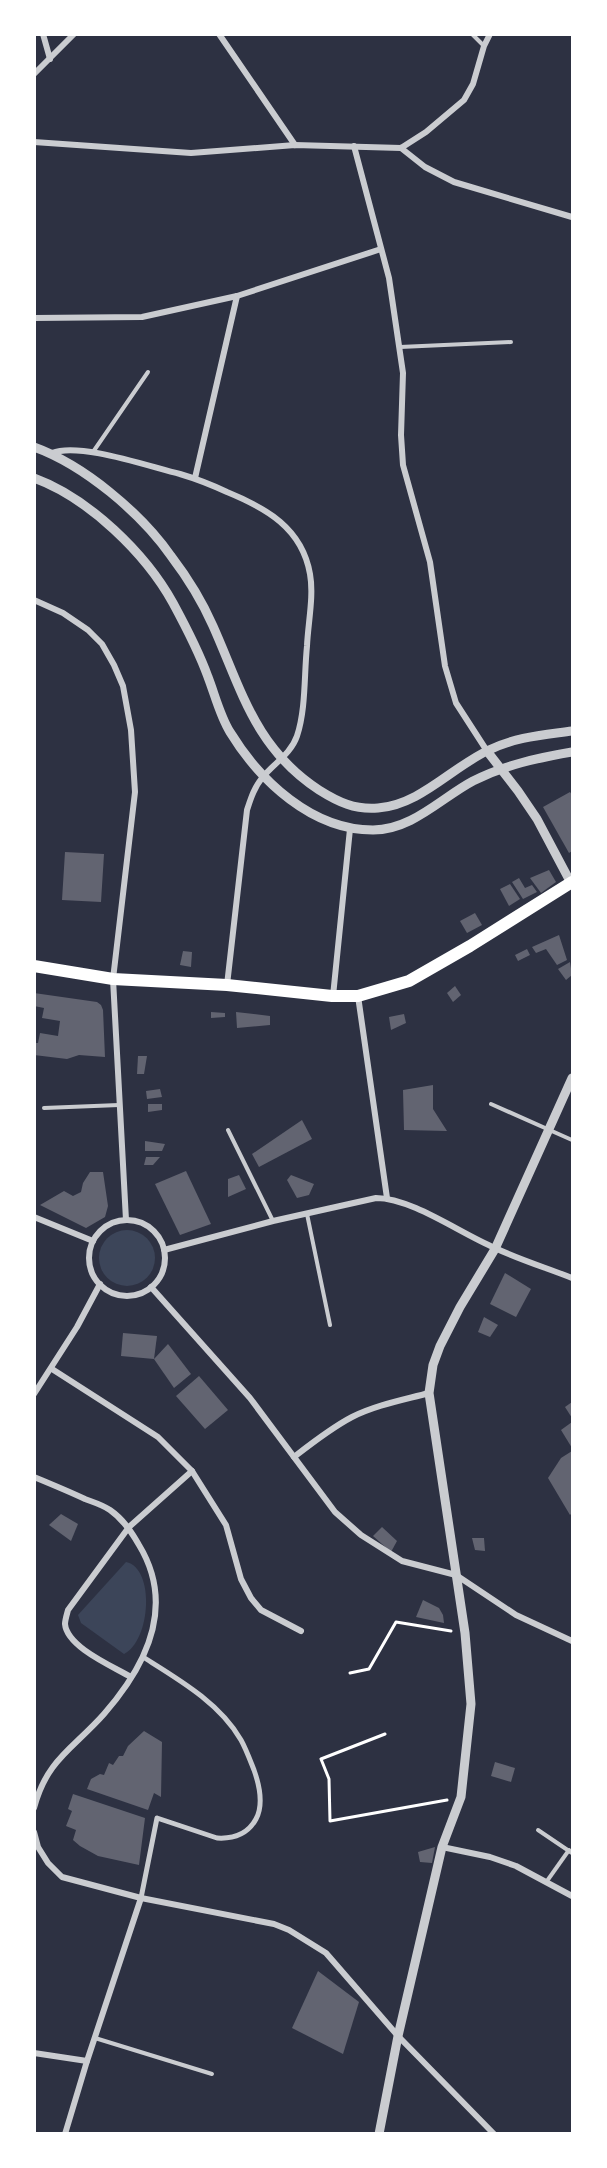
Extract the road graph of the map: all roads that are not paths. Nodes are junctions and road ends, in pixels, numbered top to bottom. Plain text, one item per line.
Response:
1 (43, 34) edge
2 (74, 34) edge
3 (219, 34) edge
4 (472, 34) edge
5 (490, 34) edge
6 (484, 46) junction
7 (50, 59) junction
8 (34, 74) edge
9 (34, 142) edge
10 (295, 145) junction
11 (354, 146) junction
12 (401, 148) junction
13 (573, 217) edge
14 (381, 249) junction
15 (237, 296) junction
16 (34, 318) edge
17 (512, 342) dead end
18 (400, 347) junction
19 (148, 372) dead end
20 (34, 447) edge
21 (93, 452) junction
22 (52, 453) junction
23 (34, 478) edge
24 (195, 478) junction
25 (34, 600) edge
26 (573, 730) edge
27 (487, 751) junction
28 (573, 752) edge
29 (281, 759) junction
30 (500, 768) junction
31 (263, 777) junction
32 (350, 829) junction
33 (572, 883) edge
34 (34, 966) edge
35 (113, 979) junction
36 (227, 985) junction
37 (332, 996) junction
38 (358, 996) junction
39 (573, 1078) edge
40 (491, 1104) dead end
41 (119, 1105) junction
42 (44, 1108) dead end
43 (228, 1130) dead end
44 (548, 1130) junction
45 (573, 1140) edge
46 (387, 1198) junction
47 (307, 1214) junction
48 (34, 1217) edge
49 (126, 1220) junction
50 (273, 1221) junction
51 (93, 1240) junction
52 (495, 1249) junction
53 (164, 1250) junction
54 (573, 1278) edge
55 (100, 1284) junction
56 (150, 1287) junction
57 (330, 1325) dead end
58 (52, 1369) junction
59 (429, 1393) junction
60 (34, 1394) edge
61 (294, 1457) junction
62 (192, 1471) junction
63 (34, 1477) edge
64 (129, 1527) junction
65 (456, 1575) junction
66 (301, 1631) dead end
67 (573, 1641) edge
68 (143, 1657) junction
69 (131, 1677) junction
70 (34, 1808) edge
71 (538, 1830) dead end
72 (34, 1832) edge
73 (442, 1846) junction
74 (571, 1851) edge
75 (547, 1881) junction
76 (573, 1896) edge
77 (141, 1898) junction
78 (95, 2037) junction
79 (398, 2037) junction
80 (34, 2053) edge
81 (87, 2061) junction
82 (212, 2074) dead end
83 (65, 2133) edge
84 (379, 2133) edge
85 (494, 2133) edge

1 - 7 street
2 - 7 street
3 - 10 street
4 - 6 lane
5 - 6 street
6 - 12 street
7 - 8 street
9 - 10 street
10 - 11 street
11 - 12 street
11 - 14 street
12 - 13 street
14 - 15 street
14 - 18 street
15 - 16 street
15 - 24 street
17 - 18 lane
18 - 27 street
19 - 21 lane
20 - 22 street
21 - 22 street
21 - 24 street
22 - 29 street
23 - 31 street
24 - 29 street
25 - 35 street
26 - 27 street
27 - 29 street
27 - 30 street
28 - 30 street
29 - 31 street
30 - 32 street
30 - 33 street
31 - 32 street
31 - 36 street
32 - 37 street
33 - 38 main road
34 - 35 main road
35 - 36 main road
35 - 41 street
36 - 37 main road
37 - 38 main road
38 - 46 street
39 - 44 street
40 - 44 lane
41 - 42 lane
41 - 49 street
43 - 50 lane
44 - 45 lane
44 - 52 street
46 - 47 street
46 - 52 street
47 - 50 street
47 - 57 lane
48 - 51 street
49 - 51 street
49 - 53 street
50 - 53 street
51 - 55 street
52 - 54 street
52 - 59 street
53 - 56 street
55 - 56 street
55 - 58 street
56 - 61 street
58 - 60 street
58 - 62 street
59 - 61 street
59 - 65 street
61 - 65 street
62 - 64 street
62 - 66 street
63 - 64 street
64 - 68 street
64 - 69 street
65 - 67 street
65 - 73 street
68 - 69 street
68 - 77 street
69 - 70 street
71 - 74 lane
72 - 77 street
73 - 75 street
73 - 79 street
74 - 75 lane
75 - 76 street
77 - 78 street
77 - 79 street
78 - 81 street
78 - 82 lane
79 - 84 street
79 - 85 street
80 - 81 street
81 - 83 street

